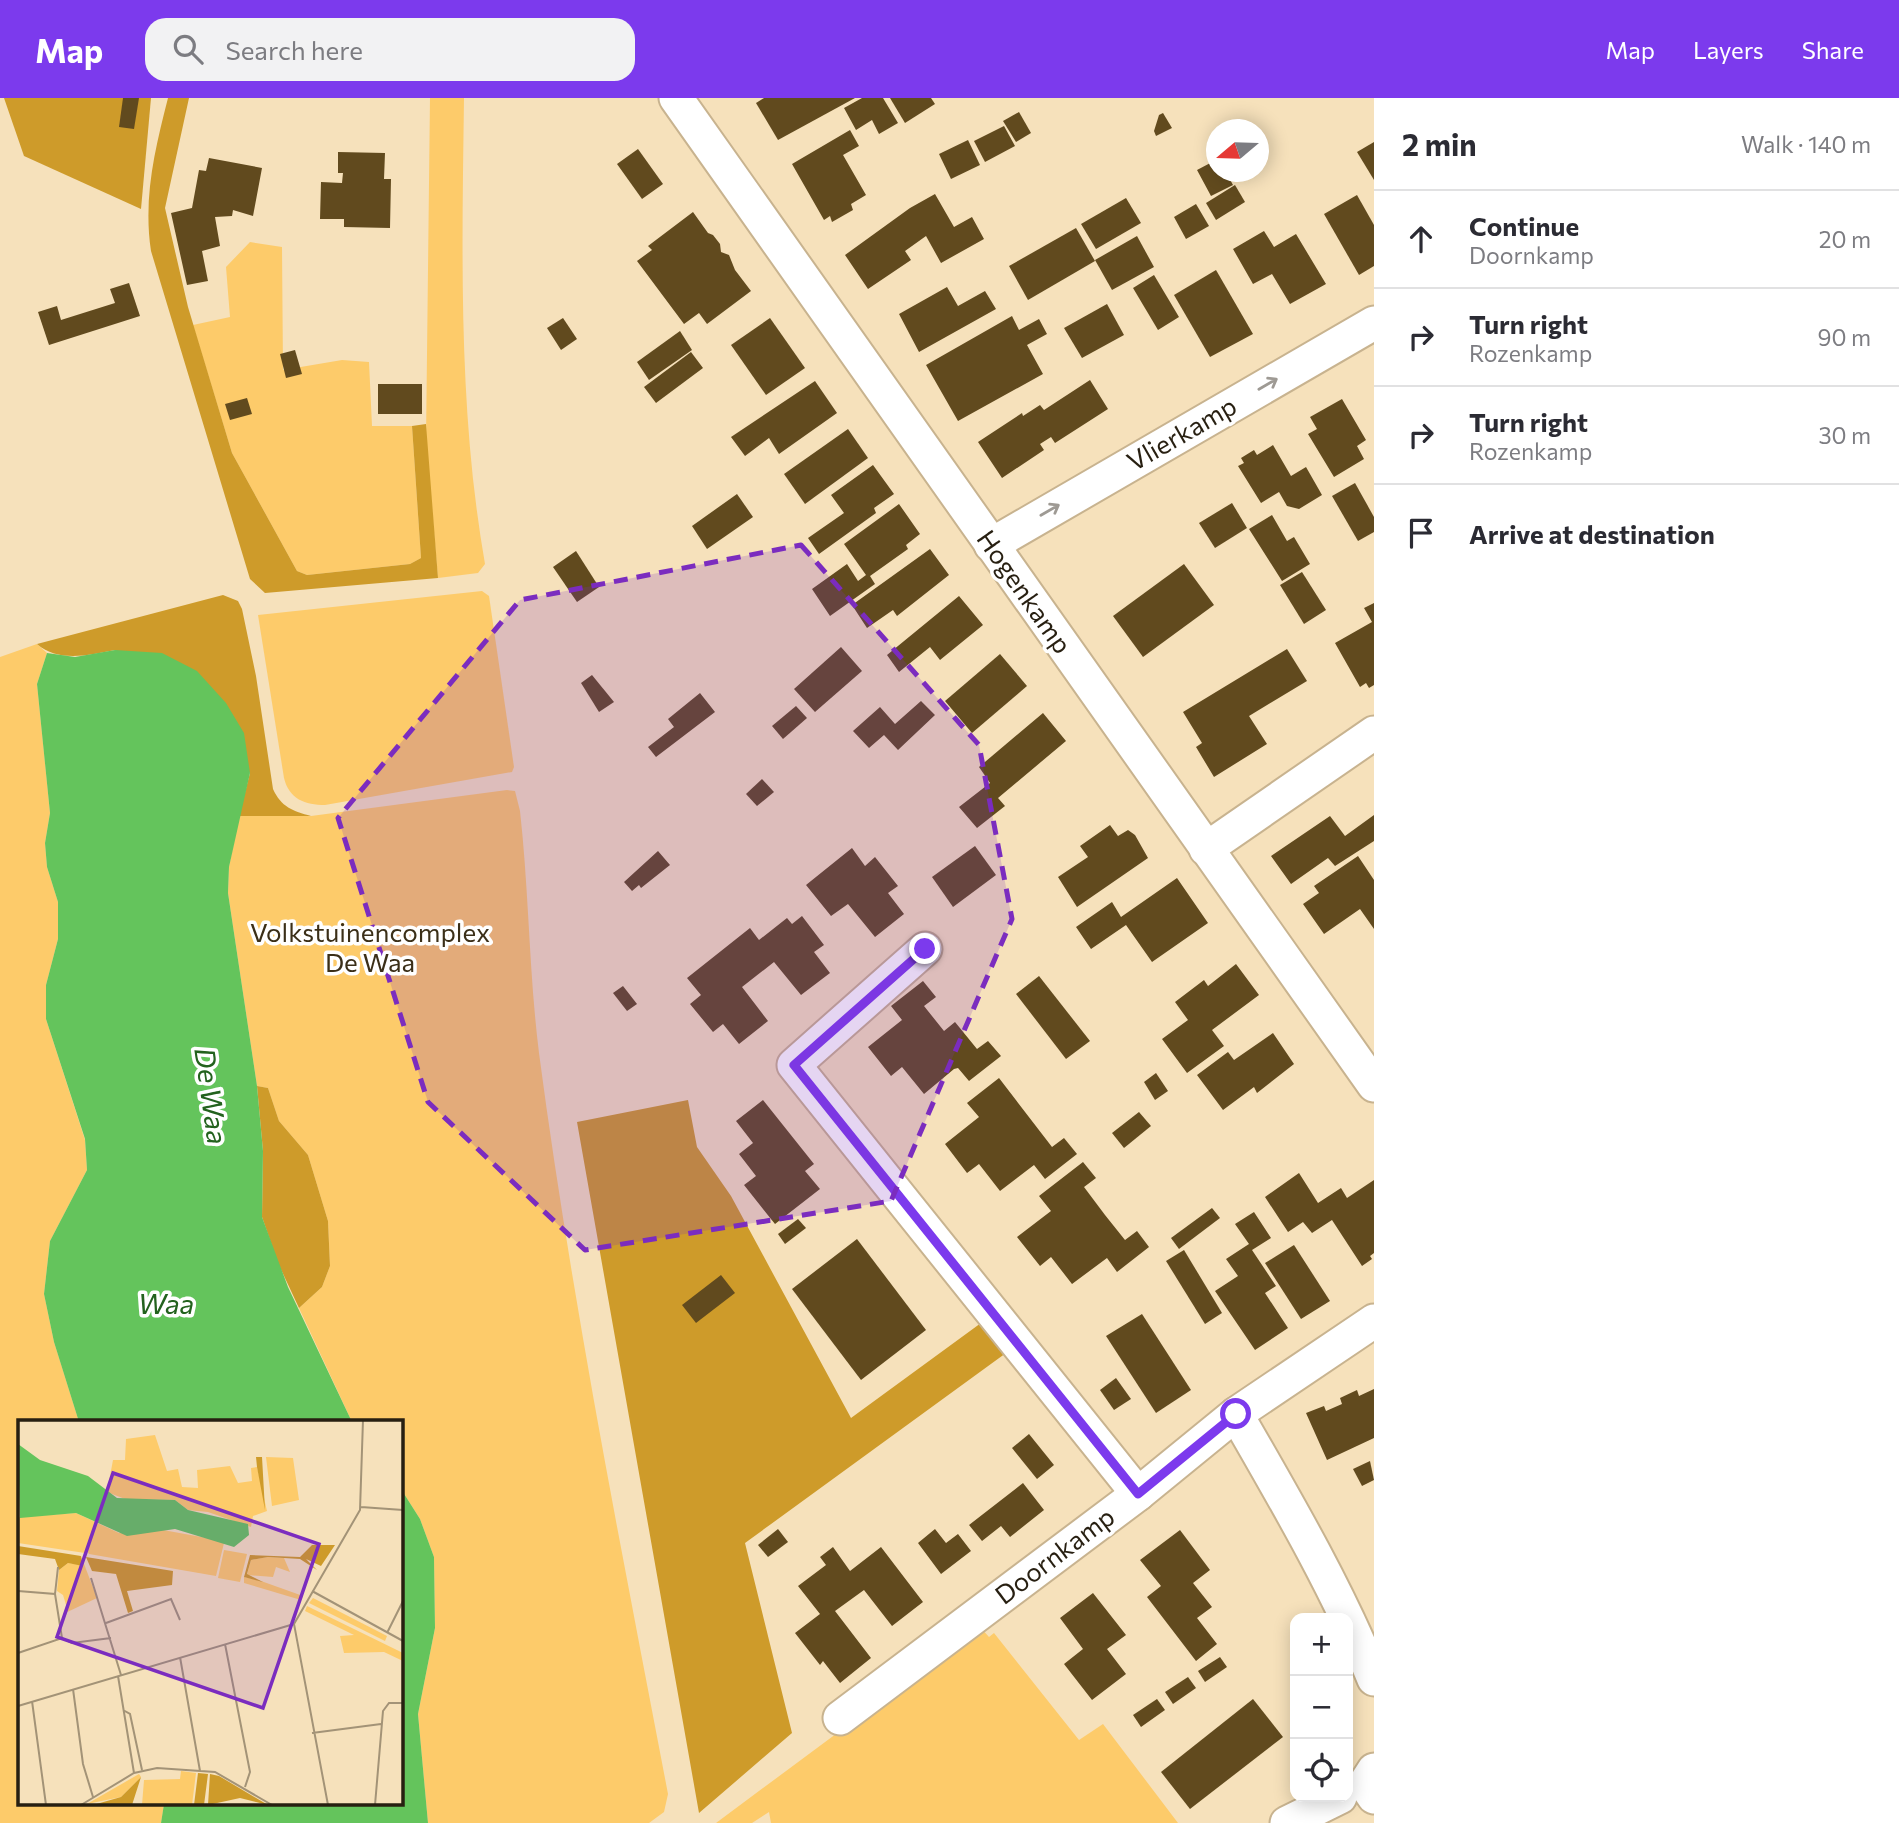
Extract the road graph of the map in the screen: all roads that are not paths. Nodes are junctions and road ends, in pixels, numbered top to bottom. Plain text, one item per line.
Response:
1 (676, 98) edge
2 (1374, 323) edge
3 (991, 545) junction
4 (1374, 733) edge
5 (1206, 849) junction
6 (925, 949) dead end
7 (1374, 1085) edge
8 (1374, 1321) edge
9 (1236, 1414) junction
10 (1138, 1494) junction
11 (1374, 1679) edge
12 (840, 1718) dead end
13 (1360, 1788) edge
14 (1287, 1823) edge

1 - 3 street, Hogenkamp
3 -> 2 street, Vlierkamp
3 - 5 street, Hogenkamp
4 - 5 street
5 - 7 street, Hogenkamp
6 - 10 street
8 - 9 street, Doornkamp
9 - 10 street, Doornkamp
9 - 11 street
10 - 12 street, Doornkamp
13 - 14 street

